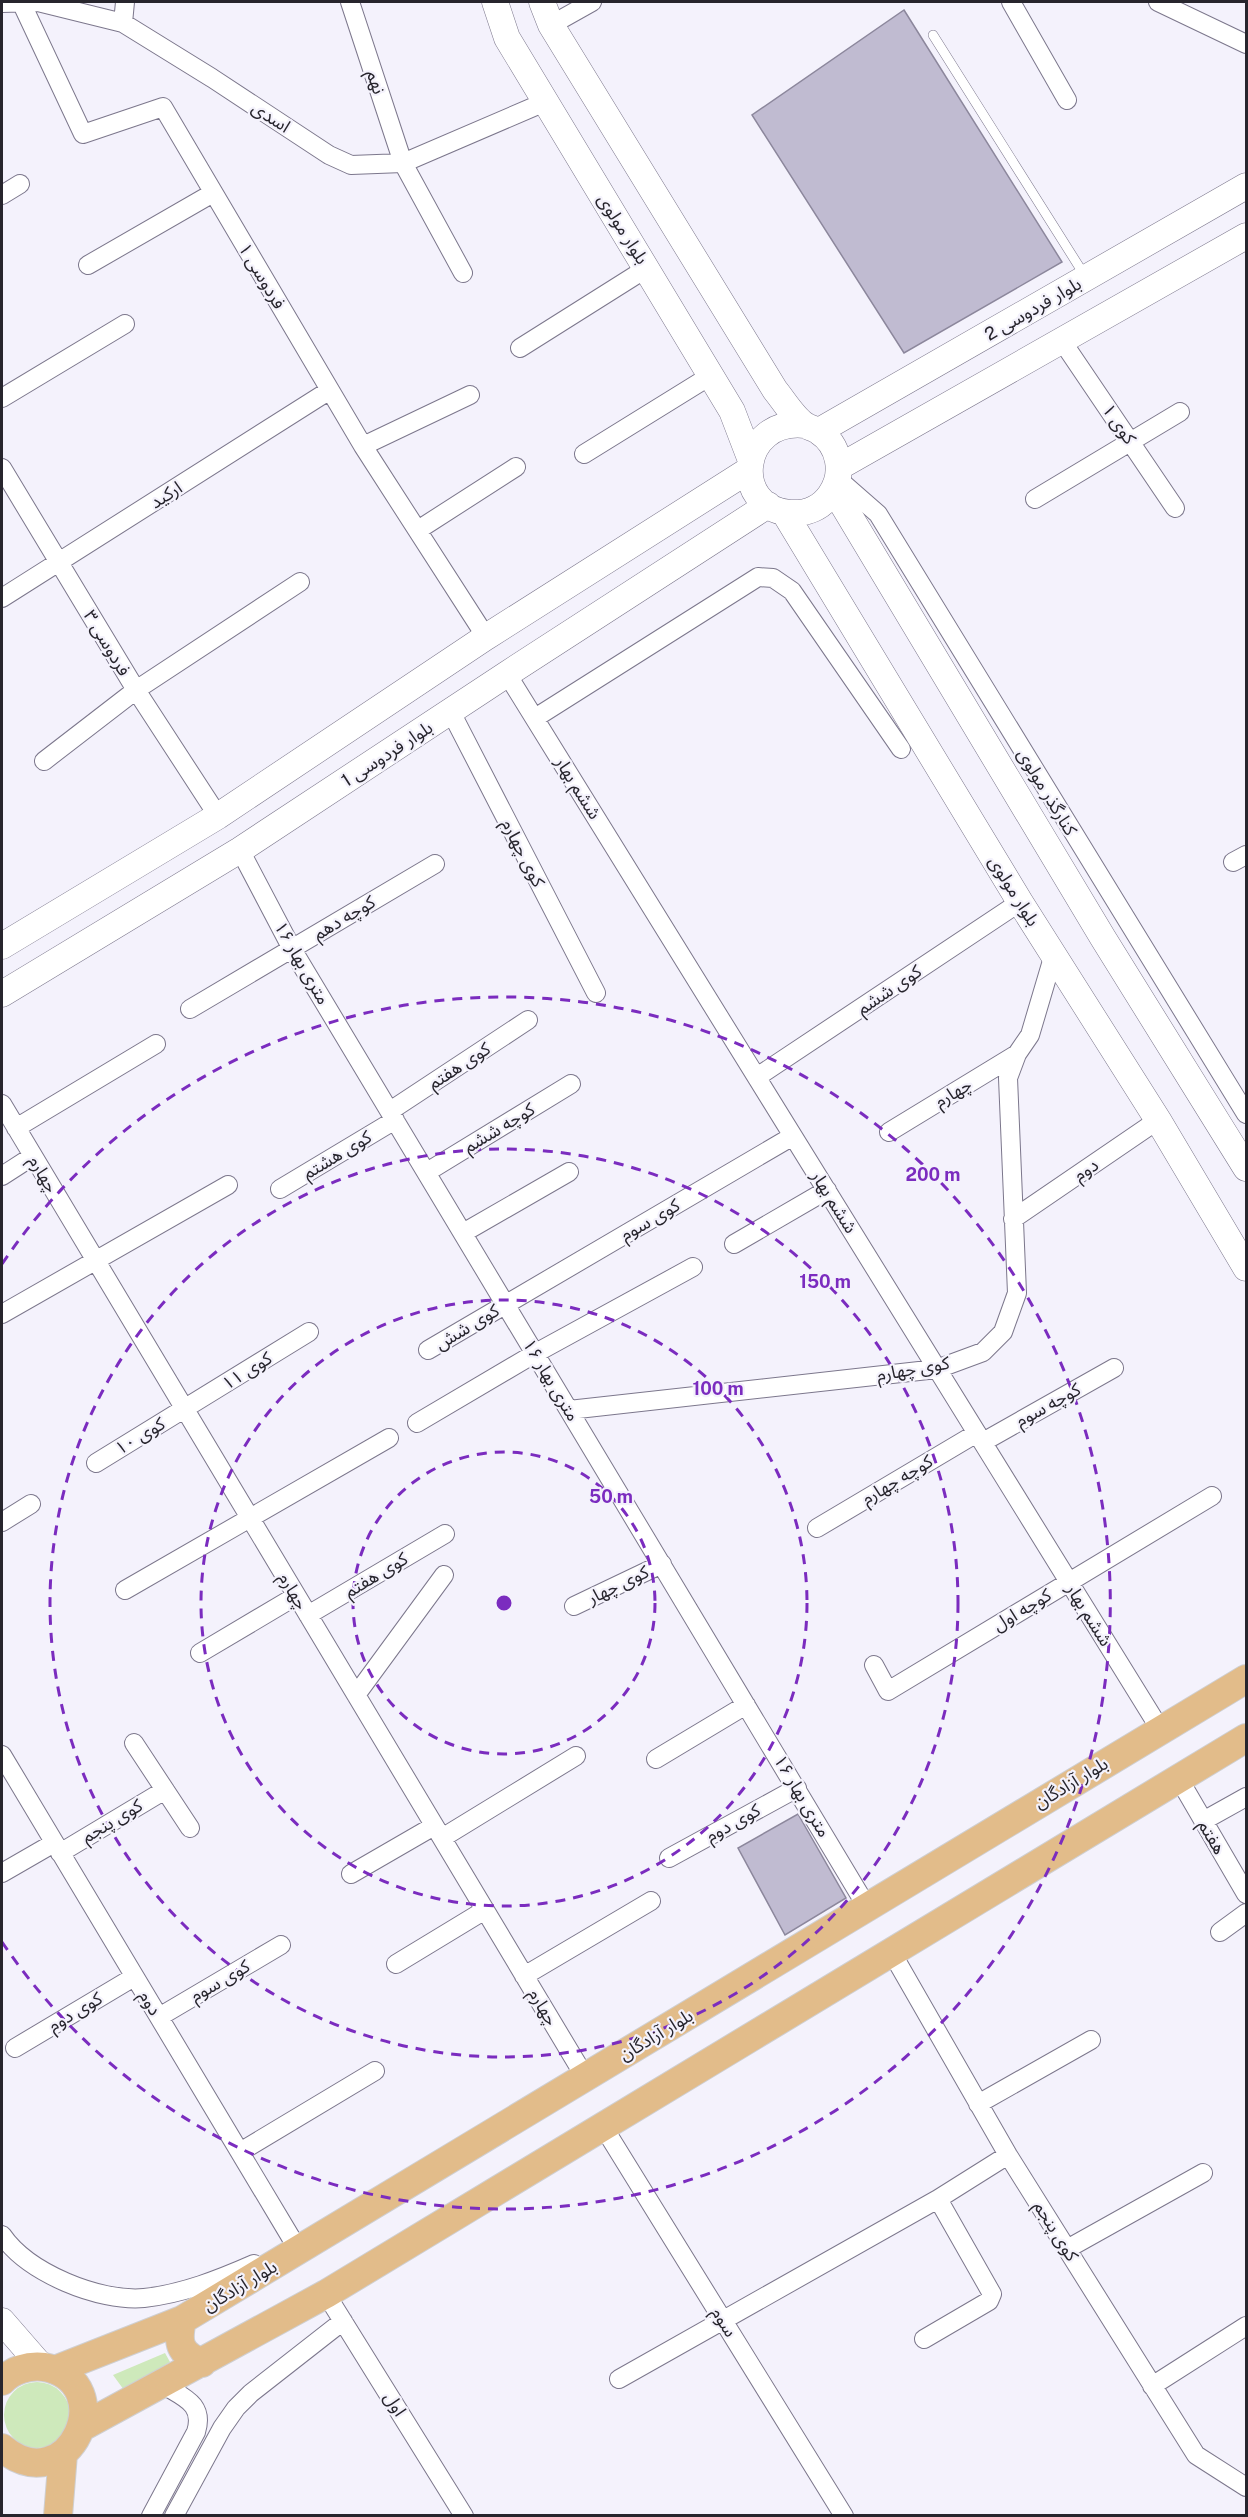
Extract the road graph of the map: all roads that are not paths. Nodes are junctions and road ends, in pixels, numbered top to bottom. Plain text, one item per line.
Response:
1 (21, 2) edge
2 (125, 2) edge
3 (350, 2) edge
4 (495, 2) edge
5 (592, 2) edge
6 (1011, 2) edge
7 (1158, 2) edge
8 (2, 3) edge
9 (546, 13) edge
10 (123, 23) junction
11 (933, 35) dead end
12 (1246, 44) edge
13 (1067, 100) dead end
14 (545, 102) junction
15 (403, 163) junction
16 (20, 184) dead end
17 (1246, 186) edge
18 (213, 193) junction
19 (2, 195) edge
20 (1246, 236) edge
21 (88, 265) dead end
22 (647, 268) junction
23 (463, 273) dead end
24 (1086, 278) junction
25 (125, 324) dead end
26 (1062, 341) junction
27 (520, 348) dead end
28 (710, 376) junction
29 (330, 390) junction
30 (470, 395) dead end
31 (2, 398) edge
32 (1180, 412) dead end
33 (812, 428) junction
34 (1132, 441) junction
35 (363, 446) junction
36 (584, 454) dead end
37 (750, 464) junction
38 (516, 467) dead end
39 (2, 468) edge
40 (837, 479) junction
41 (1035, 499) dead end
42 (1175, 508) dead end
43 (776, 509) junction
44 (418, 530) junction
45 (59, 564) junction
46 (300, 582) dead end
47 (2, 598) edge
48 (486, 637) junction
49 (507, 674) junction
50 (136, 690) junction
51 (451, 712) junction
52 (535, 718) junction
53 (901, 749) dead end
54 (44, 761) dead end
55 (218, 816) junction
56 (240, 850) junction
57 (435, 864) dead end
58 (1020, 902) junction
59 (2, 946) edge
60 (292, 949) junction
61 (1054, 954) junction
62 (596, 993) dead end
63 (2, 994) edge
64 (190, 1009) dead end
65 (528, 1020) dead end
66 (156, 1044) dead end
67 (1017, 1054) junction
68 (757, 1077) junction
69 (572, 1084) dead end
70 (2, 1104) edge
71 (1246, 1114) edge
72 (392, 1116) junction
73 (1158, 1120) junction
74 (16, 1128) junction
75 (889, 1132) dead end
76 (793, 1136) junction
77 (33, 1156) junction
78 (1246, 1168) edge
79 (569, 1172) dead end
80 (427, 1173) junction
81 (2, 1176) edge
82 (228, 1185) dead end
83 (280, 1189) dead end
84 (826, 1190) junction
85 (1013, 1219) junction
86 (463, 1233) junction
87 (734, 1244) dead end
88 (95, 1260) junction
89 (693, 1268) dead end
90 (1246, 1268) edge
91 (506, 1304) junction
92 (2, 1314) edge
93 (309, 1332) dead end
94 (428, 1350) dead end
95 (534, 1354) junction
96 (937, 1368) junction
97 (1114, 1368) dead end
98 (185, 1410) junction
99 (569, 1410) junction
100 (417, 1423) dead end
101 (980, 1437) junction
102 (389, 1438) dead end
103 (96, 1463) dead end
104 (1212, 1496) dead end
105 (31, 1504) dead end
106 (250, 1518) junction
107 (2, 1522) edge
108 (817, 1528) dead end
109 (445, 1534) dead end
110 (662, 1564) junction
111 (444, 1575) dead end
112 (1069, 1581) junction
113 (125, 1590) dead end
114 (296, 1596) junction
115 (574, 1606) dead end
116 (308, 1615) junction
117 (200, 1653) dead end
118 (874, 1665) dead end
119 (1246, 1679) edge
120 (356, 1695) junction
121 (746, 1705) junction
122 (1161, 1730) junction
123 (1246, 1738) edge
124 (134, 1743) dead end
125 (2, 1755) edge
126 (576, 1756) dead end
127 (656, 1759) dead end
128 (1179, 1779) junction
129 (796, 1788) junction
130 (165, 1790) junction
131 (1246, 1797) edge
132 (1203, 1821) junction
133 (190, 1828) dead end
134 (438, 1832) junction
135 (57, 1848) junction
136 (669, 1858) dead end
137 (2, 1873) edge
138 (351, 1874) dead end
139 (1246, 1894) edge
140 (651, 1901) dead end
141 (864, 1901) junction
142 (485, 1910) junction
143 (1246, 1913) edge
144 (1220, 1932) dead end
145 (281, 1945) dead end
146 (892, 1953) junction
147 (396, 1964) dead end
148 (524, 1976) junction
149 (134, 1977) junction
150 (159, 2017) junction
151 (1091, 2040) dead end
152 (15, 2048) dead end
153 (375, 2071) dead end
154 (582, 2072) junction
155 (978, 2104) junction
156 (604, 2128) junction
157 (240, 2152) junction
158 (1008, 2155) junction
159 (1203, 2173) dead end
160 (938, 2199) junction
161 (2, 2235) edge
162 (297, 2247) junction
163 (1067, 2249) junction
164 (326, 2294) junction
165 (182, 2320) junction
166 (2, 2321) edge
167 (343, 2321) junction
168 (724, 2322) junction
169 (1246, 2326) edge
170 (924, 2339) dead end
171 (202, 2363) junction
172 (48, 2369) junction
173 (619, 2379) dead end
174 (2, 2381) edge
175 (162, 2384) junction
176 (1152, 2386) junction
177 (82, 2427) junction
178 (2, 2448) edge
179 (63, 2454) junction
180 (2, 2463) edge
181 (1246, 2487) edge
182 (58, 2516) edge
183 (151, 2516) edge
184 (174, 2516) edge
185 (464, 2516) edge
186 (844, 2516) edge

1 - 8 street, اسدی
1 - 10 street, اسدی
1 - 18 street, فردوسی ۱
2 - 10 street
3 - 15 street, نهم
4 - 14 main road, بلوار مولوی
5 - 9 street
6 - 13 street
7 - 12 street
9 - 33 main road
10 - 15 street, اسدی
11 - 24 lane
14 - 15 street, اسدی
14 - 22 main road, بلوار مولوی
15 - 23 street, نهم
16 - 19 street
17 - 24 main road, بلوار فردوسی 2
18 - 21 street
18 - 29 street, فردوسی ۱
20 - 26 main road
22 - 27 street
22 - 28 main road, بلوار مولوی
24 - 33 main road, بلوار فردوسی 2
25 - 31 street
26 - 34 street, کوی ۱
26 - 40 main road
28 - 36 street
28 - 37 main road, بلوار مولوی
29 - 35 street, فردوسی ۱
29 - 45 street, ارکید
30 - 35 street
32 - 34 street
33 - 37 main road
33 - 40 main road
34 - 41 street
34 - 42 street, کوی ۱
35 - 44 street, فردوسی ۱
37 - 43 main road
37 - 48 main road
38 - 44 street
39 - 45 street, فردوسی ۳
40 - 43 main road
40 - 71 street, کنارگذر مولوی
40 - 78 main road
43 - 49 main road, بلوار فردوسی 1
43 - 58 main road, بلوار مولوی
44 - 48 street, فردوسی ۱
45 - 47 street, ارکید
45 - 50 street, فردوسی ۳
46 - 50 street
48 - 55 main road
49 - 51 main road, بلوار فردوسی 1
49 - 52 street, ششم بهار
50 - 54 street
50 - 55 street, فردوسی ۳
51 - 56 main road, بلوار فردوسی 1
51 - 62 street, کوی چهارم
52 - 53 street
52 - 68 street, ششم بهار
55 - 56 main road
55 - 59 main road
56 - 60 street, ۱۶ متری بهار
56 - 63 main road, بلوار فردوسی 1
57 - 60 street, کوچه دهم
58 - 61 main road, بلوار مولوی
58 - 68 street, کوی ششم
60 - 64 street, کوچه دهم
60 - 72 street, ۱۶ متری بهار
61 - 67 street, کوی چهارم
61 - 73 main road, بلوار مولوی
65 - 72 street, کوی هفتم
66 - 74 street
67 - 75 street, چهارم
67 - 85 street, کوی چهارم
68 - 76 street, ششم بهار
69 - 80 street, کوچه ششم
70 - 74 street, چهارم
72 - 80 street, ۱۶ متری بهار
72 - 83 street, کوی هشتم
73 - 85 street, دوم
73 - 90 main road, بلوار مولوی
74 - 77 street, چهارم
76 - 84 street, ششم بهار
76 - 91 street, کوی سوم
77 - 81 street
77 - 88 street, چهارم
79 - 86 street
80 - 86 street, ۱۶ متری بهار
82 - 88 street
84 - 87 street
84 - 96 street, ششم بهار
85 - 96 street, کوی چهارم
86 - 91 street, ۱۶ متری بهار
88 - 92 street
88 - 98 street, چهارم
89 - 95 street
91 - 94 street, کوی شش
91 - 95 street, ۱۶ متری بهار
93 - 98 street, کوی ۱۱
95 - 99 street, ۱۶ متری بهار
95 - 100 street
96 - 99 street, کوی چهارم
96 - 101 street, ششم بهار
97 - 101 street, کوچه سوم
98 - 103 street, کوی ۱۰
98 - 106 street, چهارم
99 - 110 street, ۱۶ متری بهار
101 - 108 street, کوچه چهارم
101 - 112 street, ششم بهار
102 - 106 street
104 - 112 street, کوچه اول
105 - 107 street
106 - 113 street
106 - 114 street, چهارم
109 - 116 street, کوی هفتم
110 - 115 street, کوی چهار
110 - 121 street, ۱۶ متری بهار
111 - 120 street
112 - 118 street, کوچه اول
112 - 122 street, ششم بهار
114 - 116 street, چهارم
114 - 117 street
116 - 120 street, چهارم
119 - 122 main road, بلوار آزادگان
120 - 134 street, چهارم
121 - 127 street
121 - 129 street, ۱۶ متری بهار
122 - 141 main road, بلوار آزادگان
123 - 128 main road
124 - 130 street
125 - 135 street, دوم
126 - 134 street
128 - 132 street, هفتم
128 - 146 main road
129 - 136 street, کوی دوم
129 - 141 street, ۱۶ متری بهار
130 - 133 street
130 - 135 street, کوی پنجم
131 - 132 street
132 - 139 street, هفتم
134 - 138 street
134 - 142 street, چهارم
135 - 137 street
135 - 149 street, دوم
140 - 148 street
141 - 154 main road, بلوار آزادگان
142 - 147 street
142 - 148 street, چهارم
143 - 144 street
145 - 150 street, کوی سوم
146 - 155 street, کوی پنجم
146 - 156 main road
148 - 154 street, چهارم
149 - 150 street, دوم
149 - 152 street, کوی دوم
150 - 157 street, دوم
151 - 155 street
153 - 157 street
154 - 162 main road, بلوار آزادگان
155 - 158 street, کوی پنجم
156 - 164 main road
156 - 168 street, سوم
157 - 162 street, دوم
158 - 160 street
158 - 163 street, کوی پنجم
159 - 163 street
160 - 168 street
160 - 170 street
161 - 162 street
162 - 165 main road, بلوار آزادگان
163 - 176 street, کوی پنجم
164 - 167 street, اول
164 - 171 main road
165 - 171 main road
165 - 172 main road, بلوار آزادگان
166 - 172 main road
167 - 184 street
167 - 185 street, اول
168 - 173 street
168 - 186 street, سوم
169 - 176 street
171 - 175 main road
172 - 174 main road, بلوار آزادگان
172 - 177 main road
175 - 177 main road
175 - 183 street
176 - 181 street, کوی پنجم
177 - 179 main road
178 - 179 main road
178 - 180 main road
179 - 182 main road

